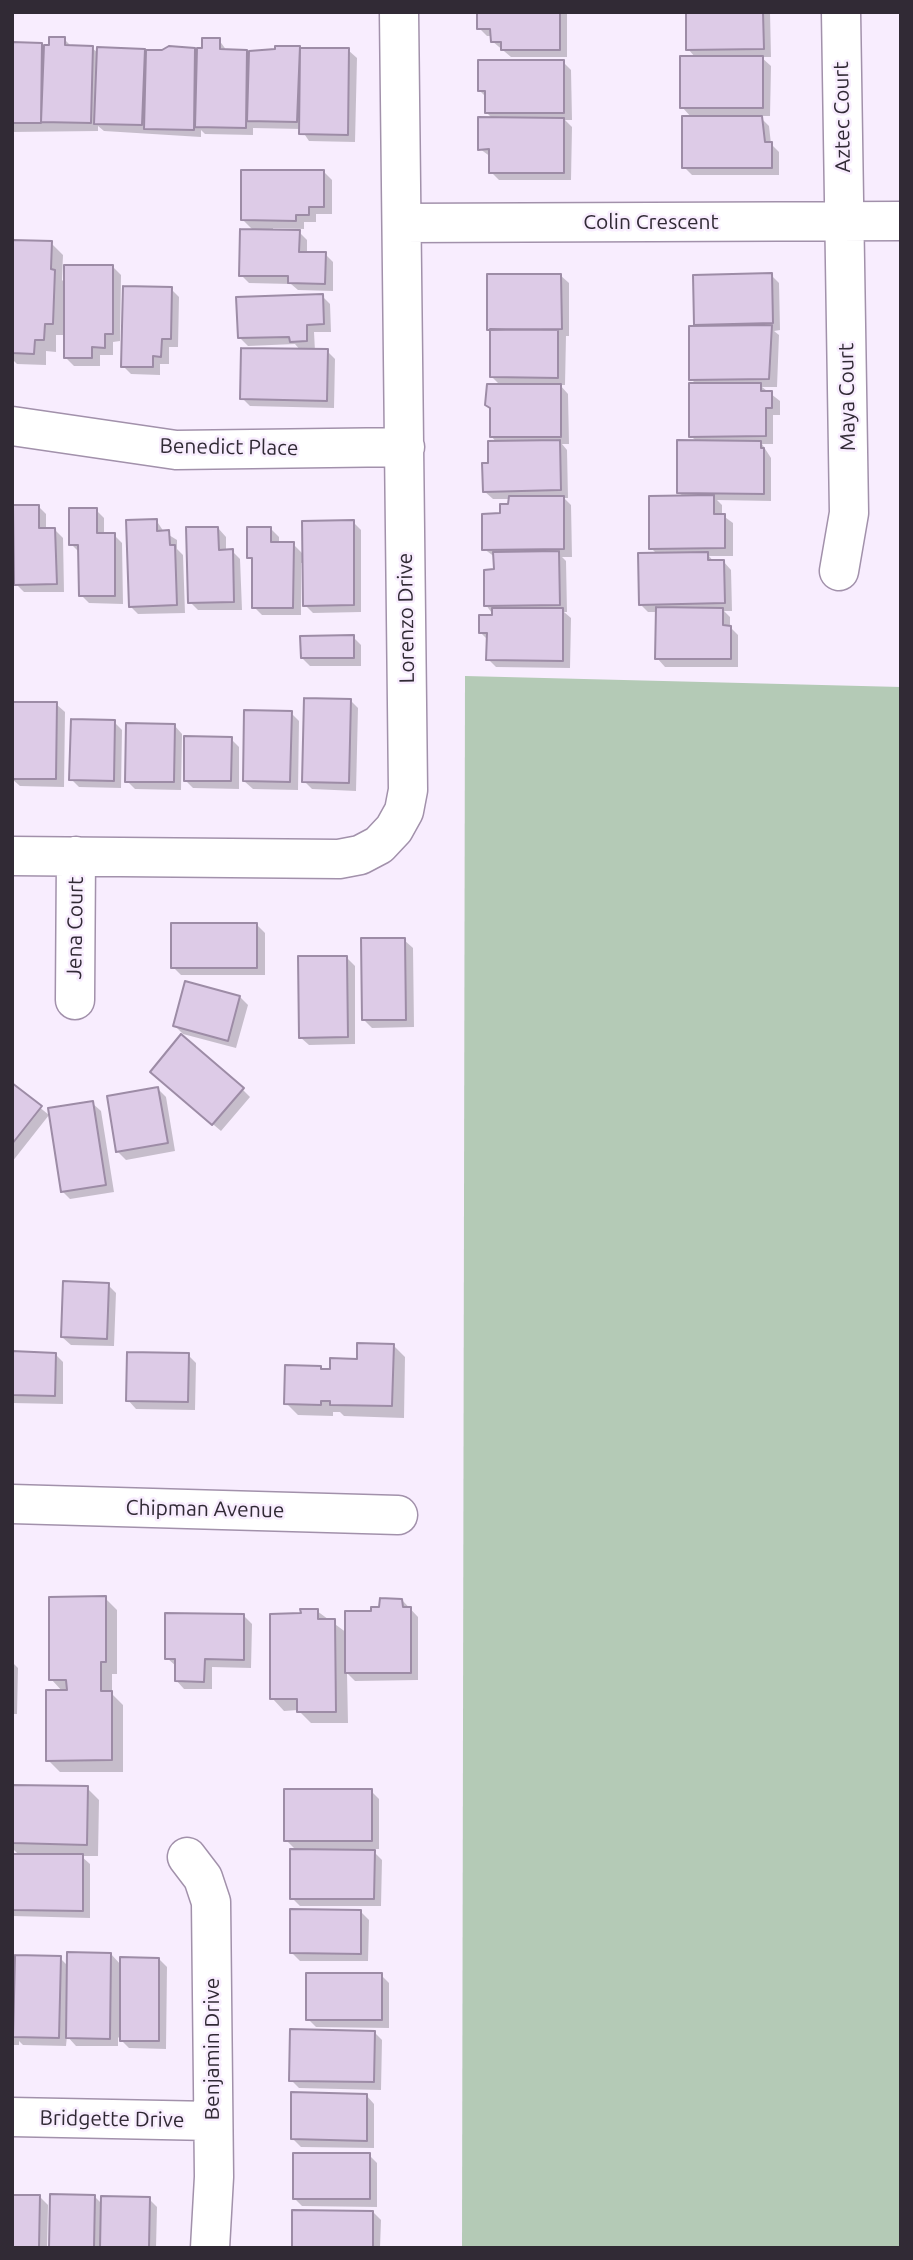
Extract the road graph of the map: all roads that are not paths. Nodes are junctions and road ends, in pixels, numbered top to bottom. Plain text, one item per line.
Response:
1 (399, 12) edge
2 (841, 12) edge
3 (843, 221) junction
4 (901, 221) edge
5 (402, 223) junction
6 (12, 426) edge
7 (405, 447) junction
8 (839, 571) dead end
9 (12, 856) edge
10 (76, 856) junction
11 (75, 1000) dead end
12 (12, 1504) edge
13 (398, 1515) dead end
14 (187, 1857) dead end
15 (12, 2117) edge
16 (212, 2121) junction
17 (210, 2248) edge

1 - 5 street, Lorenzo Drive
2 - 3 street, Aztec Court
3 - 4 street, Colin Crescent
3 - 5 street, Colin Crescent
3 - 8 street, Maya Court
5 - 7 street, Lorenzo Drive
6 - 7 street, Benedict Place
7 - 10 street, Lorenzo Drive
9 - 10 street, Lorenzo Drive
10 - 11 street, Jena Court
12 - 13 street, Chipman Avenue
14 - 16 street, Benjamin Drive
15 - 16 street, Bridgette Drive
16 - 17 street, Benjamin Drive

